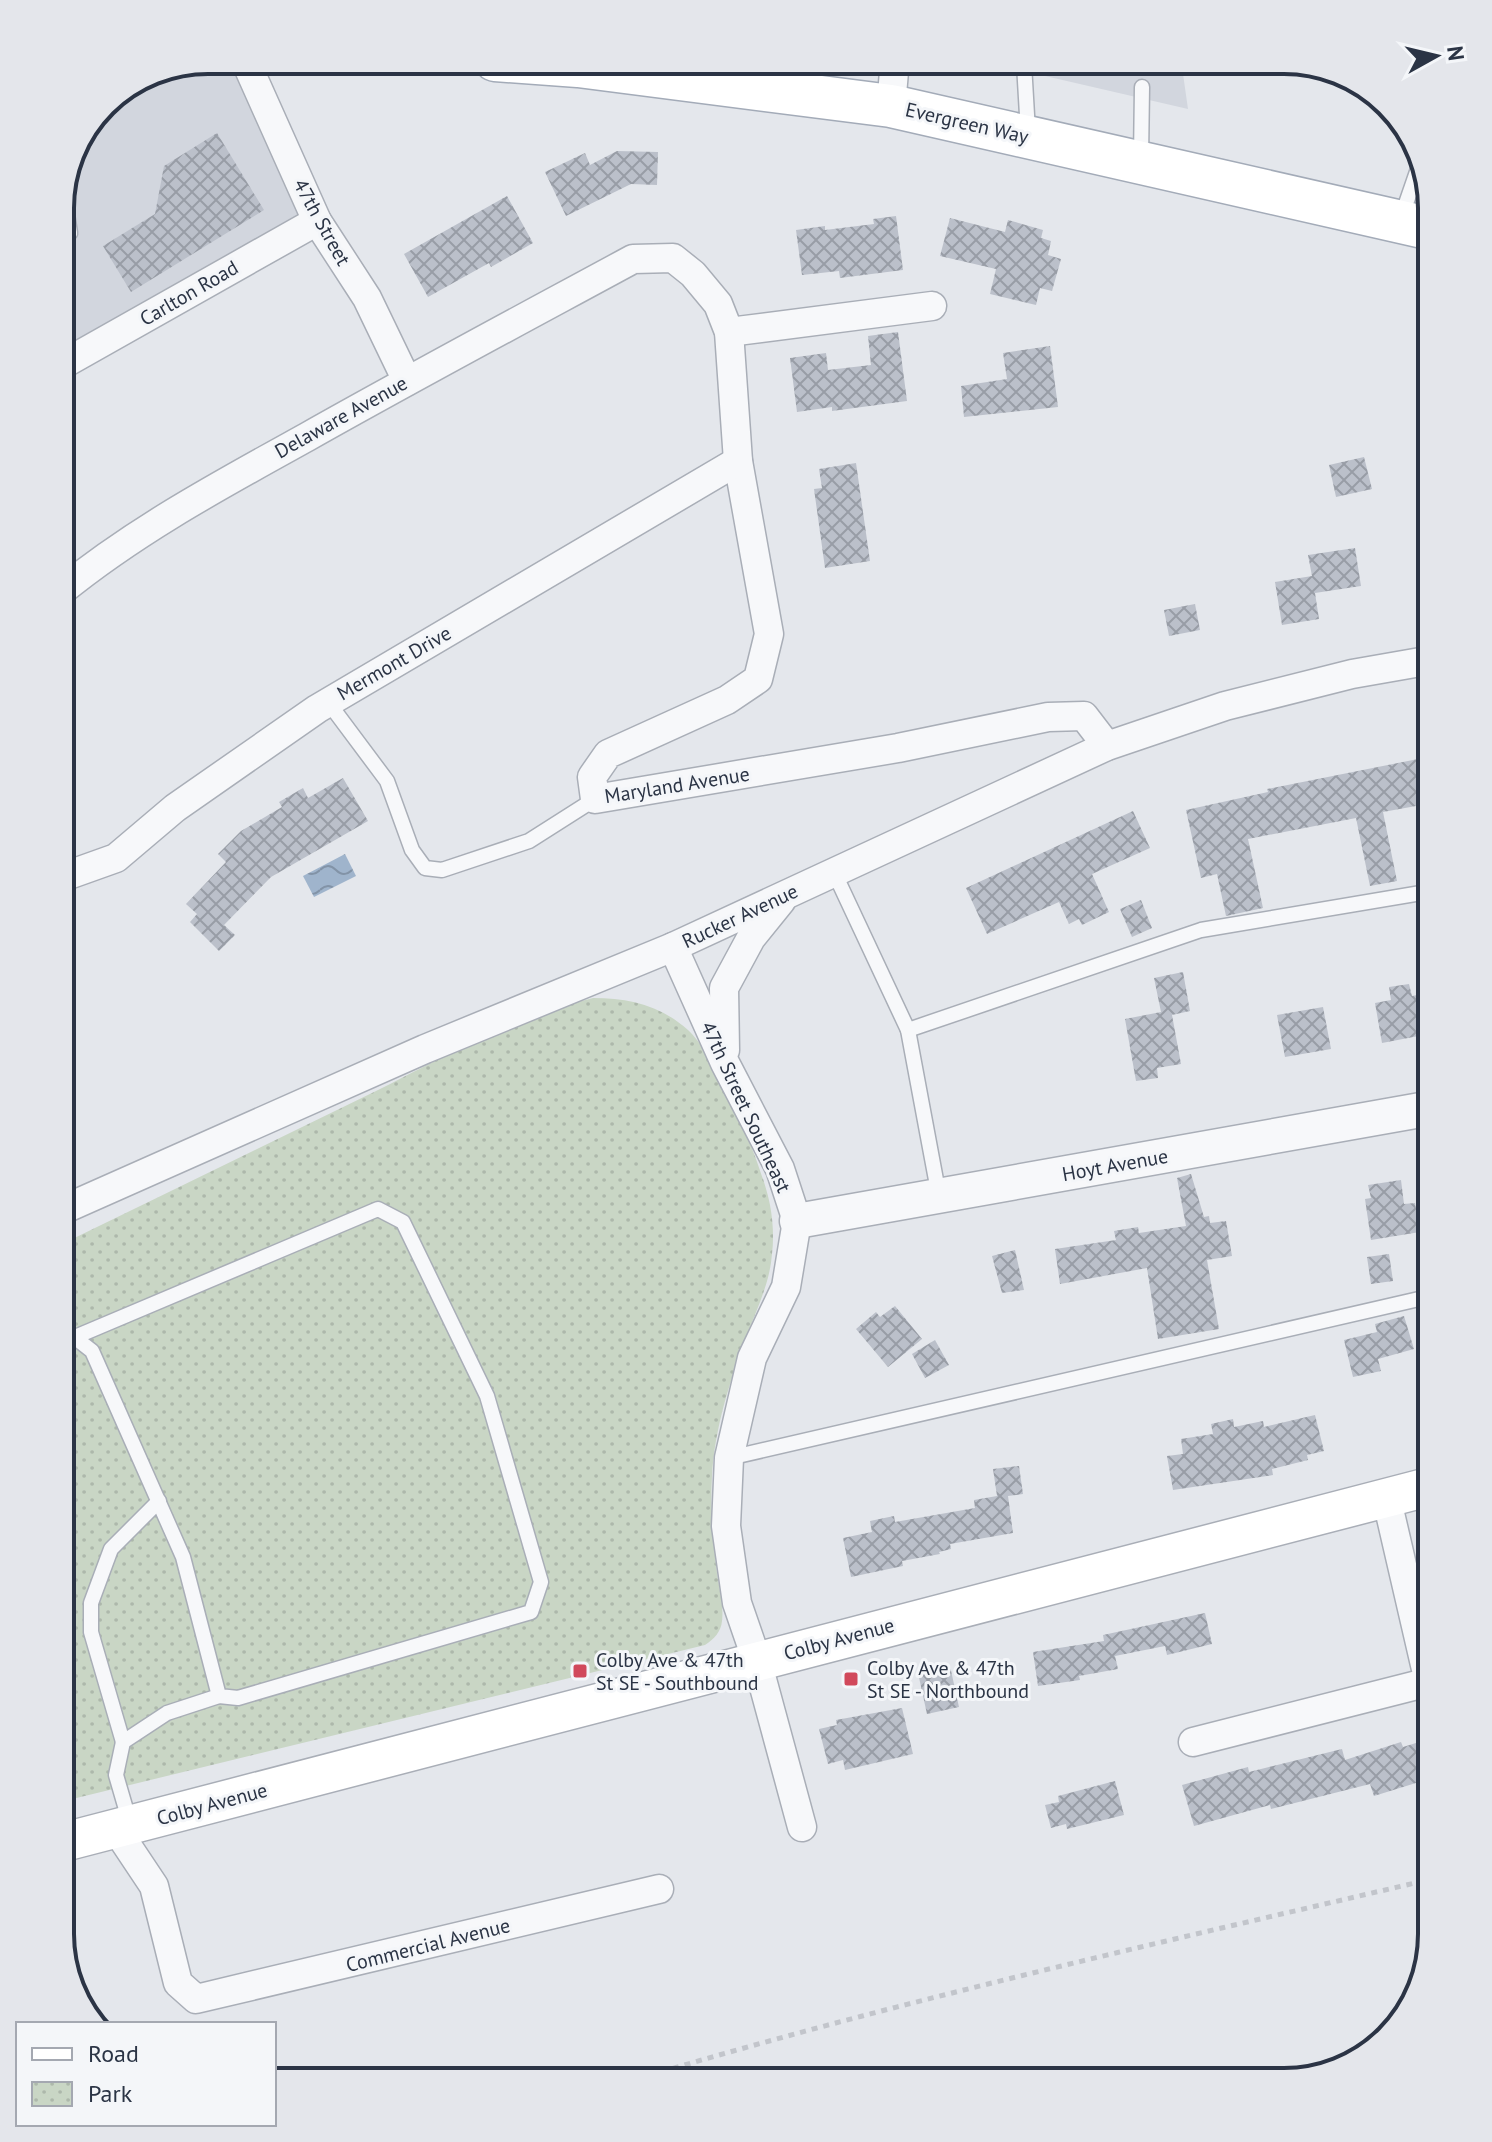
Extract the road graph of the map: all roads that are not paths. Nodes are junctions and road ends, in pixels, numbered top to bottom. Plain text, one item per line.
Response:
1 (251, 74) edge
2 (682, 74) edge
3 (894, 74) edge
4 (1025, 74) edge
5 (1142, 87) dead end
6 (891, 106) junction
7 (1029, 137) junction
8 (1141, 162) junction
9 (1418, 201) edge
10 (317, 221) junction
11 (1416, 226) edge
12 (633, 259) joint
13 (932, 306) dead end
14 (729, 332) junction
15 (74, 358) edge
16 (407, 381) junction
17 (738, 461) junction
18 (74, 581) edge
19 (1418, 662) edge
20 (328, 702) junction
21 (1107, 746) junction
22 (595, 799) junction
23 (834, 872) junction
24 (74, 873) edge
25 (1418, 894) edge
26 (786, 895) junction
27 (673, 947) junction
28 (908, 1030) junction
29 (725, 1063) junction
30 (1418, 1111) edge
31 (939, 1197) junction
32 (74, 1205) edge
33 (797, 1221) junction
34 (1418, 1299) edge
35 (75, 1337) joint
36 (729, 1458) junction
37 (1418, 1489) edge
38 (1386, 1496) junction
39 (159, 1501) junction
40 (1418, 1634) edge
41 (757, 1661) junction
42 (1418, 1685) edge
43 (219, 1696) junction
44 (123, 1742) junction
45 (1193, 1742) dead end
46 (124, 1827) junction
47 (802, 1827) dead end
48 (74, 1840) edge
49 (659, 1889) dead end

1 - 10 street, 47th Street
2 - 6 main road, Evergreen Way
3 - 6 street
4 - 7 lane
5 - 8 lane
6 - 7 main road, Evergreen Way
7 - 8 main road, Evergreen Way
8 - 11 main road, Evergreen Way
9 - 11 lane
10 - 15 street, Carlton Road
10 - 16 street, 47th Street
12 - 14 street, Maryland Avenue
12 - 16 street, Delaware Avenue
13 - 14 street
14 - 17 street, Maryland Avenue
16 - 18 street, Delaware Avenue
17 - 20 street, Mermont Drive
17 - 22 street, Maryland Avenue
19 - 21 street, Rucker Avenue
20 - 22 lane
20 - 24 street, Mermont Drive
21 - 22 street, Maryland Avenue
21 - 23 street, Rucker Avenue
23 - 26 street, Rucker Avenue
23 - 28 lane
25 - 28 lane
26 - 27 street, Rucker Avenue
26 - 29 street
27 - 29 street, 47th Street Southeast
27 - 32 street, Rucker Avenue
28 - 31 lane
29 - 33 street, 47th Street Southeast
30 - 31 street, Hoyt Avenue
31 - 33 street, Hoyt Avenue
33 - 36 street, 47th Street Southeast
34 - 36 lane
35 - 39 lane
35 - 43 lane
36 - 41 street, 47th Street Southeast
37 - 38 main road, Colby Avenue
38 - 40 street
38 - 41 main road, Colby Avenue
39 - 43 lane
39 - 44 lane
41 - 46 main road, Colby Avenue
41 - 47 street, 47th Street Southeast
42 - 45 street
43 - 44 lane
44 - 46 lane
46 - 48 main road, Colby Avenue
46 - 49 street, Commercial Avenue

